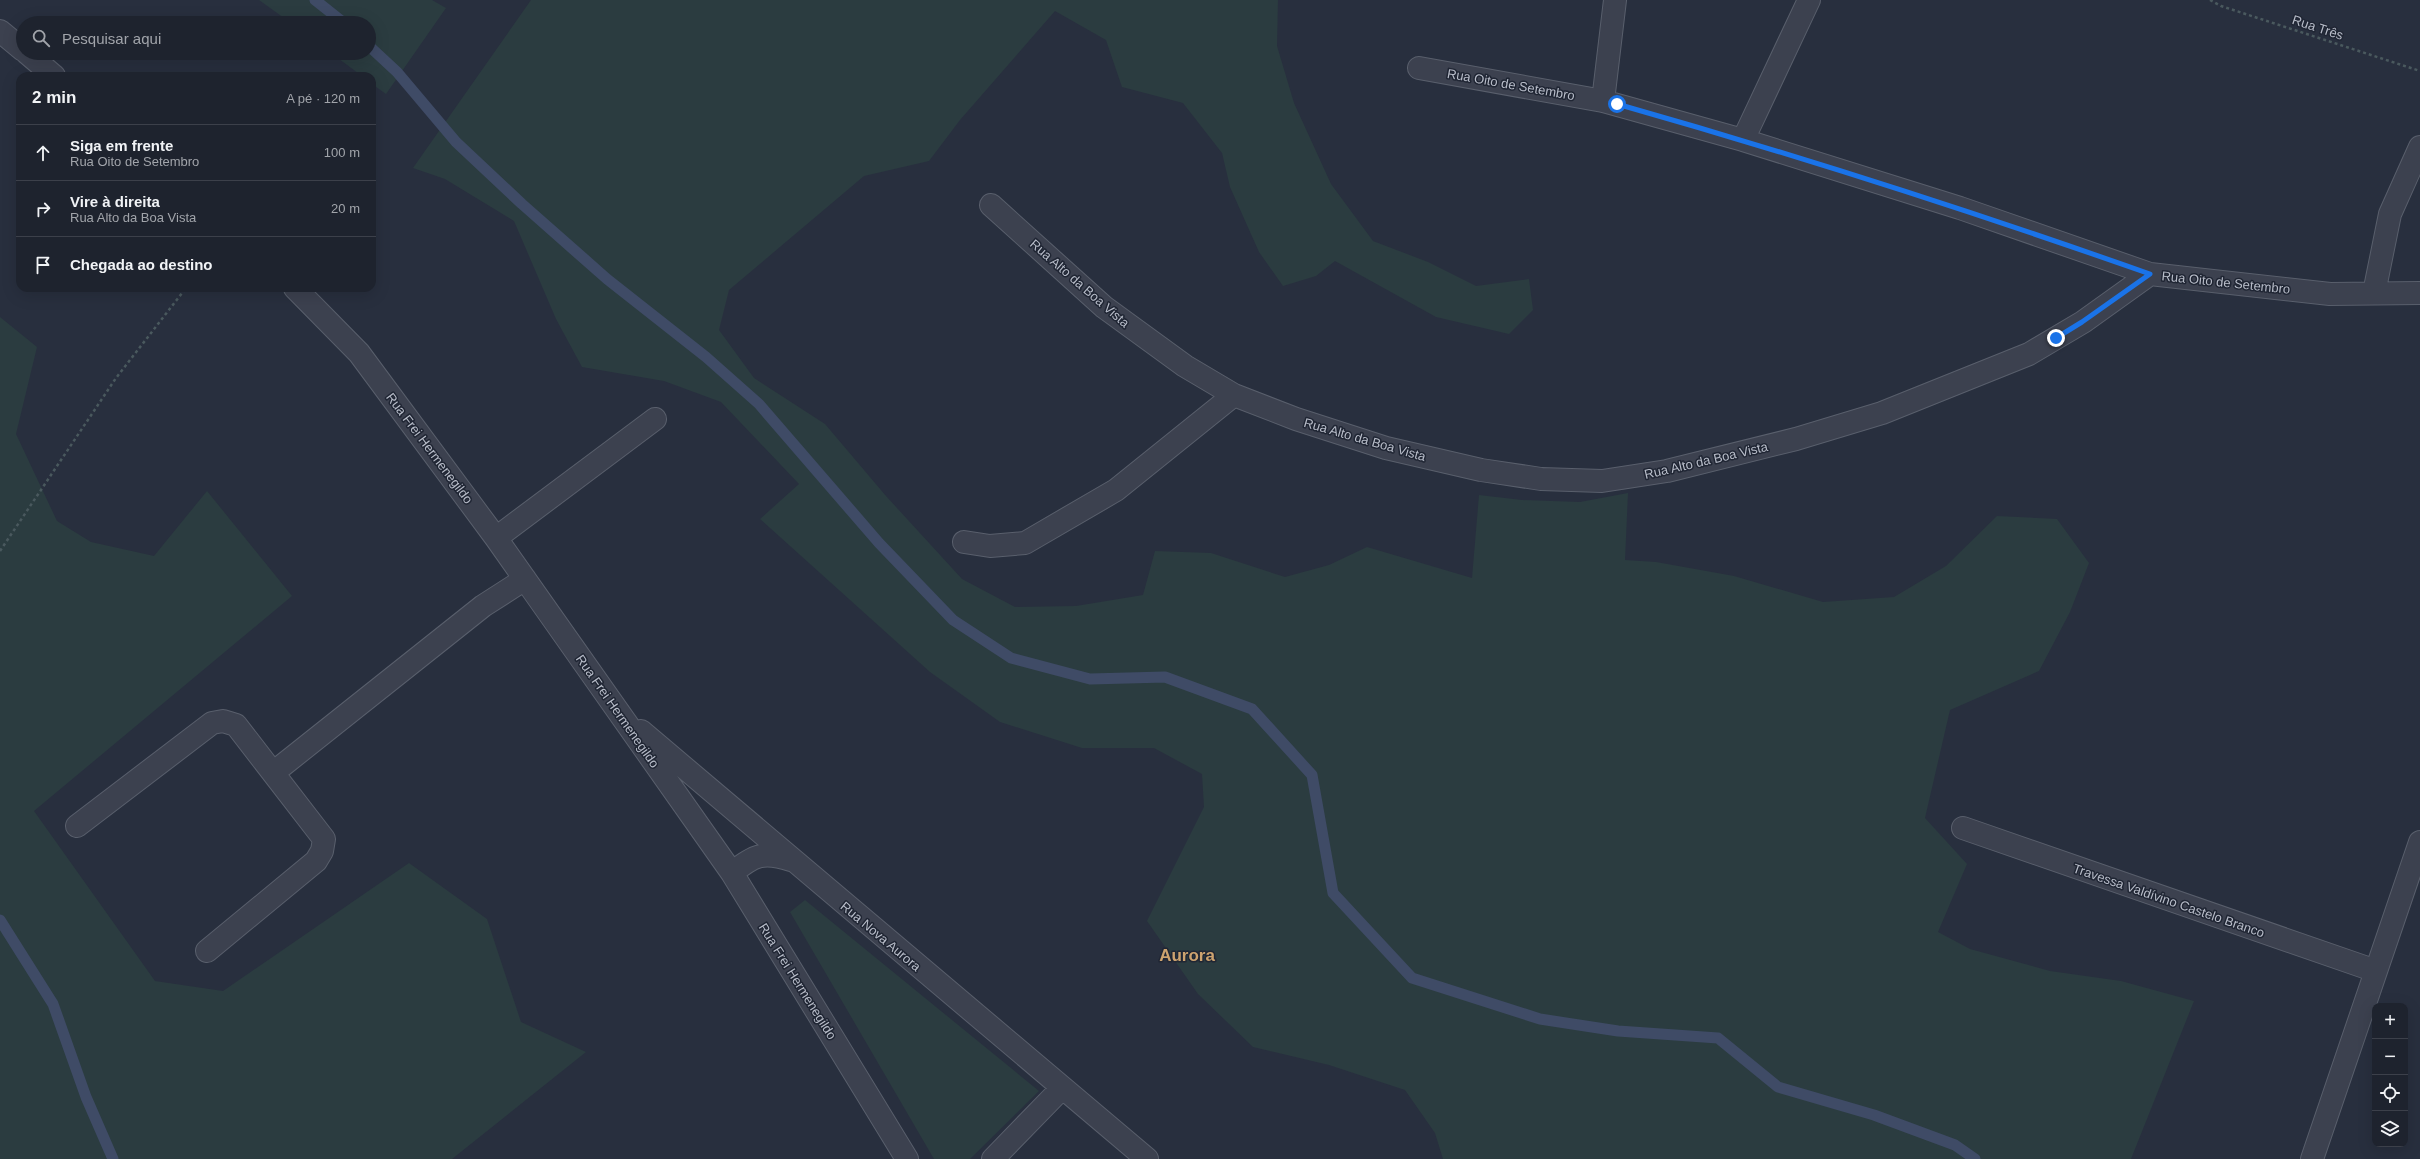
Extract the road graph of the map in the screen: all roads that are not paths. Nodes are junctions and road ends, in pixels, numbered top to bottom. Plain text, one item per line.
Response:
1 (1615, 0) edge
2 (1809, 0) edge
3 (0, 31) edge
4 (16, 44) edge
5 (35, 60) edge
6 (1419, 68) dead end
7 (49, 72) edge
8 (1603, 100) junction
9 (1743, 140) junction
10 (2420, 146) edge
11 (991, 205) dead end
12 (2150, 274) junction
13 (299, 292) edge
14 (2420, 293) edge
15 (2374, 294) junction
16 (1234, 395) junction
17 (655, 420) dead end
18 (496, 538) junction
19 (964, 542) dead end
20 (525, 579) junction
21 (617, 710) junction
22 (273, 773) junction
23 (77, 826) dead end
24 (1963, 828) dead end
25 (2420, 842) edge
26 (792, 860) junction
27 (732, 873) junction
28 (206, 951) dead end
29 (2376, 972) junction
30 (1062, 1088) junction
31 (908, 1159) edge
32 (993, 1159) edge
33 (1147, 1159) edge
34 (2312, 1159) edge

1 - 8 street
2 - 9 street
3 - 4 street
5 - 7 street
6 - 8 street, Rua Oito de Setembro
8 - 9 street, Rua Oito de Setembro
9 - 12 street, Rua Oito de Setembro
10 - 15 street
11 - 16 street, Rua Alto da Boa Vista
12 - 15 street, Rua Oito de Setembro
12 - 16 street, Rua Alto da Boa Vista
13 - 18 street, Rua Frei Hermenegildo
14 - 15 street, Rua Oito de Setembro
16 - 19 street
17 - 18 street
18 - 20 street, Rua Frei Hermenegildo
20 - 21 street, Rua Frei Hermenegildo
20 - 22 street
21 - 26 street, Rua Nova Aurora
21 - 27 street, Rua Frei Hermenegildo
22 - 23 street
22 - 28 street
24 - 29 street, Travessa Valdívino Castelo Branco
25 - 29 street
26 - 27 street
26 - 30 street, Rua Nova Aurora
27 - 31 street, Rua Frei Hermenegildo
29 - 34 street
30 - 32 street
30 - 33 street, Rua Nova Aurora

